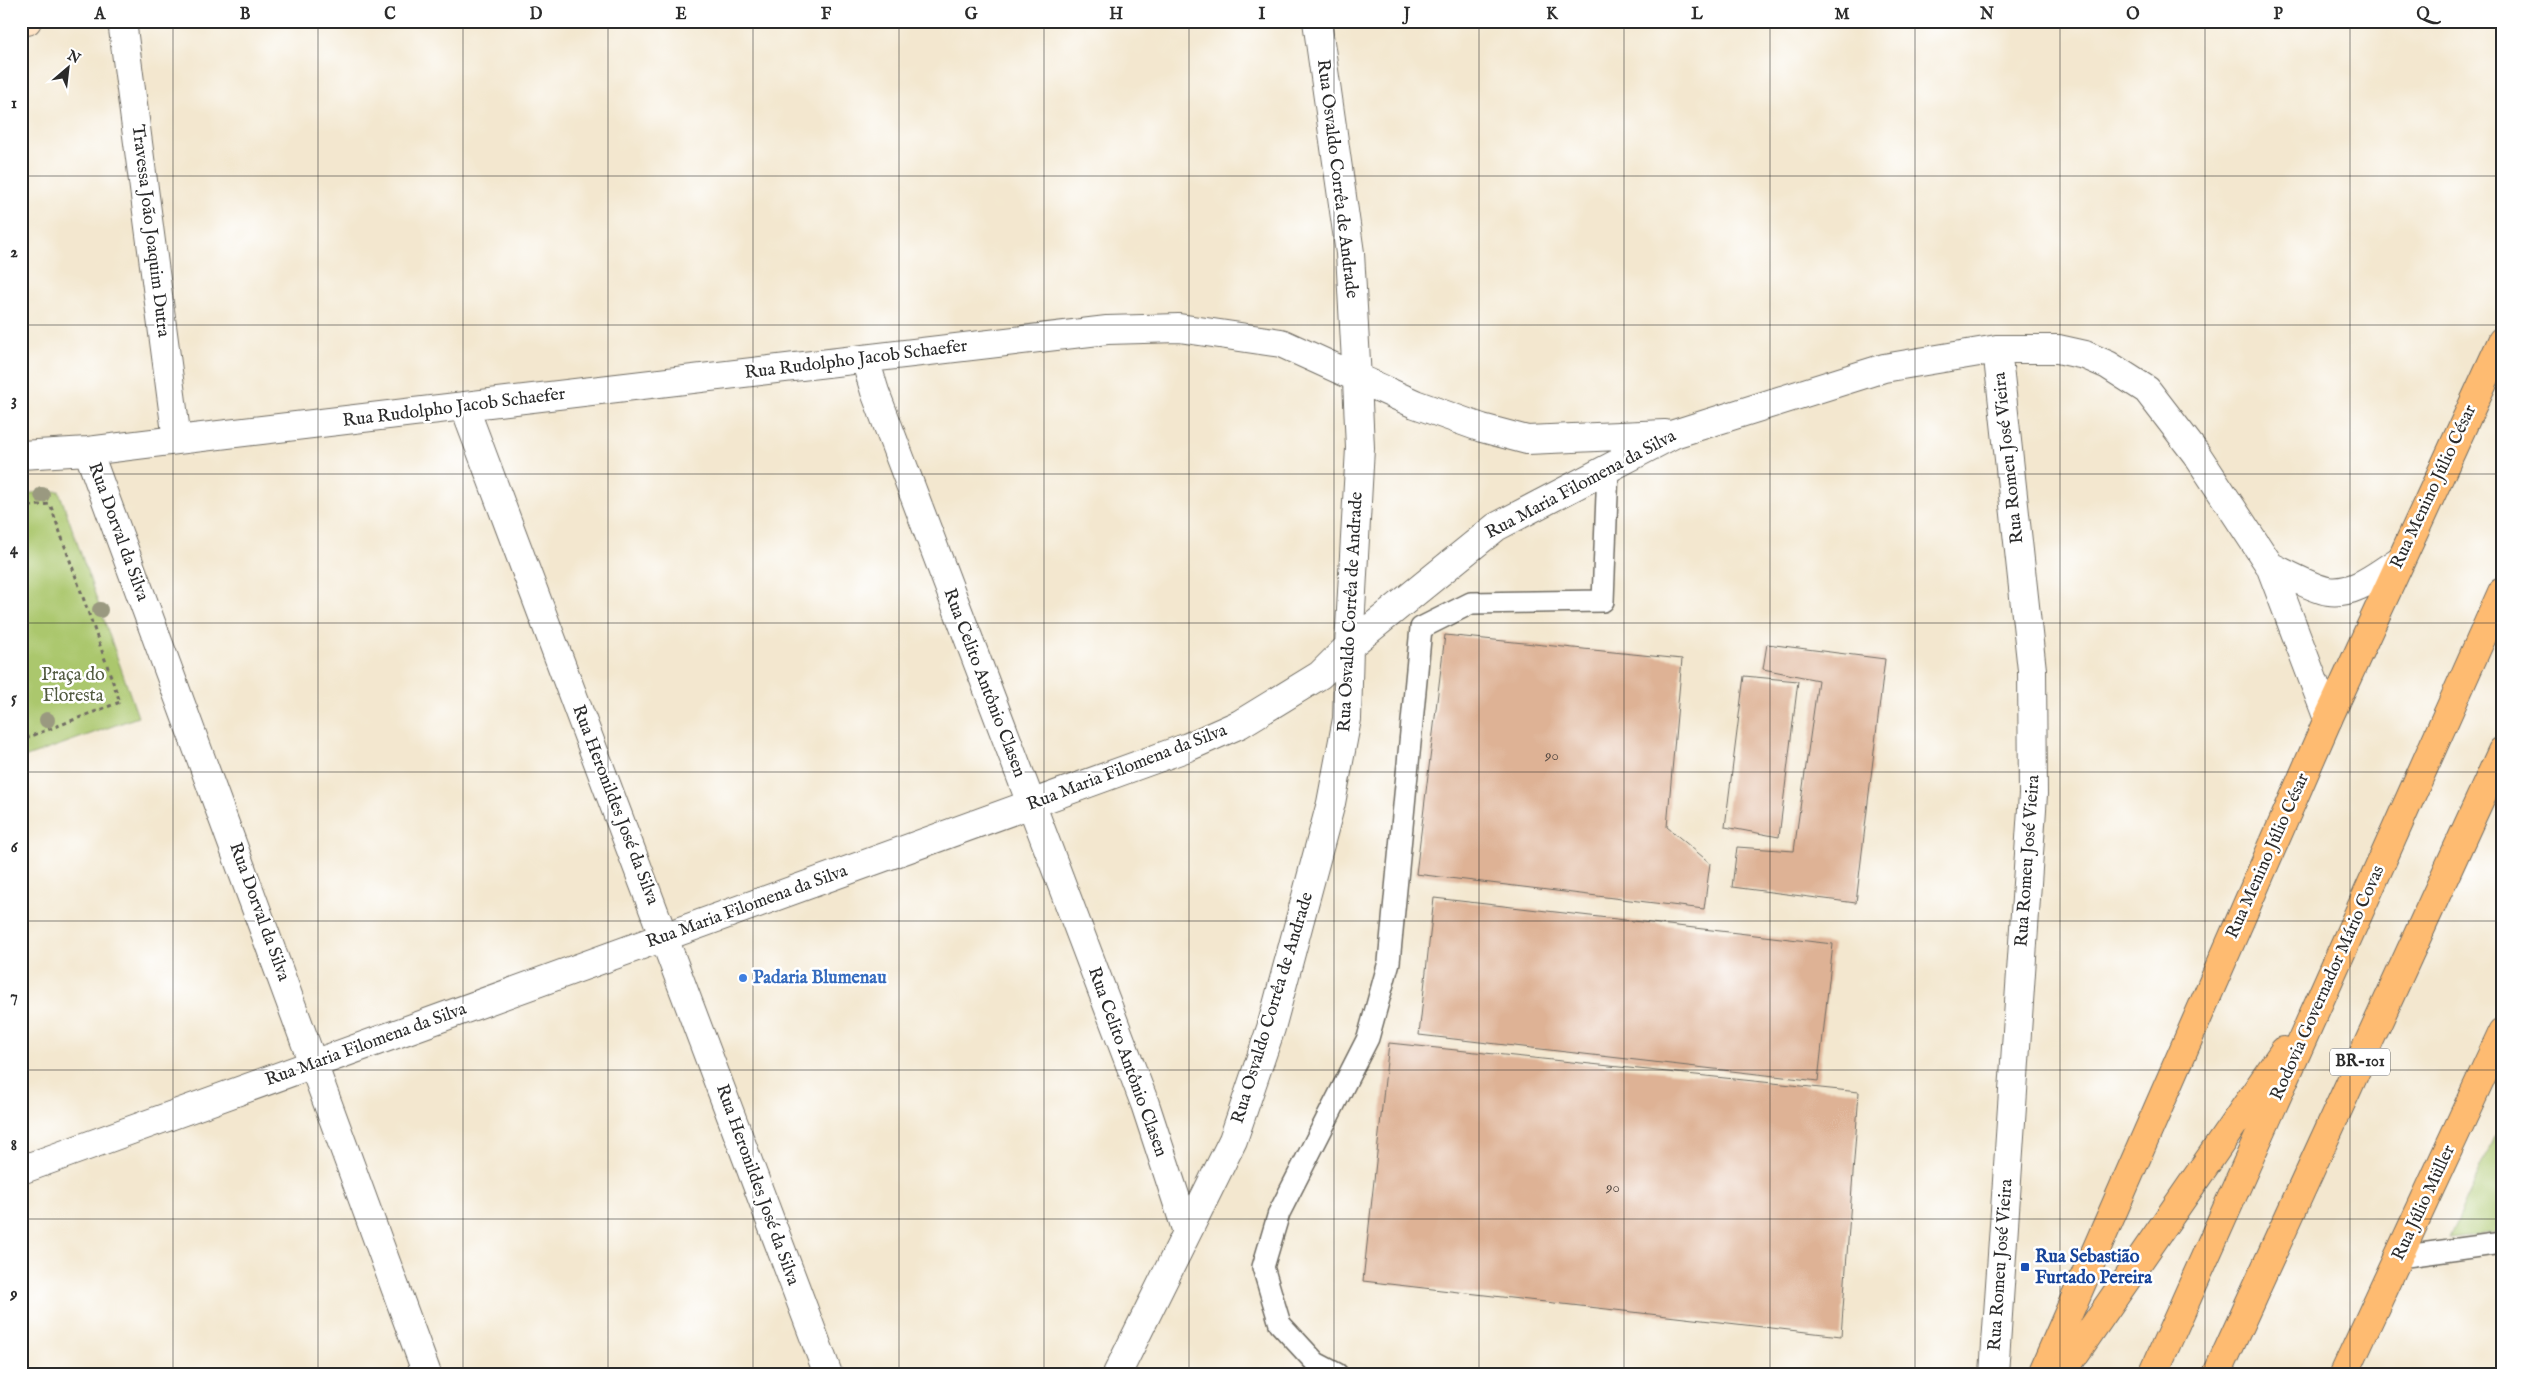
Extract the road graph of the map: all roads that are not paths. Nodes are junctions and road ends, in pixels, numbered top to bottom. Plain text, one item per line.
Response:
1 (27, 21) edge
2 (122, 21) edge
3 (1317, 21) edge
4 (21, 22) edge
5 (2502, 342) edge
6 (1997, 349) junction
7 (865, 359) junction
8 (1358, 380) junction
9 (464, 406) junction
10 (1674, 434) junction
11 (177, 440) junction
12 (88, 451) junction
13 (21, 455) edge
14 (1608, 468) junction
15 (2400, 561) junction
16 (2270, 566) junction
17 (2502, 592) edge
18 (1349, 646) junction
19 (2328, 719) junction
20 (2502, 751) edge
21 (1030, 805) junction
22 (665, 937) junction
23 (2324, 995) junction
24 (2502, 1032) edge
25 (315, 1064) junction
26 (21, 1170) edge
27 (1188, 1232) junction
28 (2502, 1244) edge
29 (2399, 1257) junction
30 (427, 1374) edge
31 (828, 1374) edge
32 (1117, 1374) edge
33 (1337, 1374) edge
34 (1994, 1374) edge
35 (2042, 1374) edge
36 (2061, 1374) edge
37 (2153, 1374) edge
38 (2217, 1374) edge
39 (2344, 1374) edge

1 - 4 street
2 - 11 street, Travessa João Joaquim Dutra
3 - 8 street, Rua Osvaldo Corrêa de Andrade
5 - 15 main road, Rua Menino Júlio César
6 - 10 street, Rua Maria Filomena da Silva
6 - 16 street, Rua Maria Filomena da Silva
6 - 34 street, Rua Romeu José Vieira
7 - 8 street, Rua Rudolpho Jacob Schaefer
7 - 9 street, Rua Rudolpho Jacob Schaefer
7 - 21 street, Rua Celito Antônio Clasen
8 - 10 street, Rua Rudolpho Jacob Schaefer
8 - 18 street, Rua Osvaldo Corrêa de Andrade
9 - 11 street, Rua Rudolpho Jacob Schaefer
9 - 22 street, Rua Heronildes José da Silva
10 - 14 street, Rua Maria Filomena da Silva
11 - 12 street, Rua Rudolpho Jacob Schaefer
12 - 13 street, Rua Rudolpho Jacob Schaefer
12 - 25 street, Rua Dorval da Silva
14 - 18 street, Rua Maria Filomena da Silva
14 - 33 lane
15 - 16 street
15 - 19 main road, Rua Menino Júlio César
16 - 19 street, Rua Maria Filomena da Silva
17 - 23 main road, Rodovia Governador Mário Covas
18 - 21 street, Rua Maria Filomena da Silva
18 - 27 street, Rua Osvaldo Corrêa de Andrade
19 - 35 main road, Rua Menino Júlio César
20 - 38 main road, BR-101
21 - 22 street, Rua Maria Filomena da Silva
21 - 27 street, Rua Celito Antônio Clasen
22 - 25 street, Rua Maria Filomena da Silva
22 - 31 street, Rua Heronildes José da Silva
23 - 36 main road
23 - 37 main road, Rodovia Governador Mário Covas
24 - 29 main road, Rua Júlio Müller
25 - 26 street, Rua Maria Filomena da Silva
25 - 30 street, Rua Dorval da Silva
27 - 32 street, Rua Osvaldo Corrêa de Andrade
28 - 29 lane
29 - 39 main road, Rua Júlio Müller

